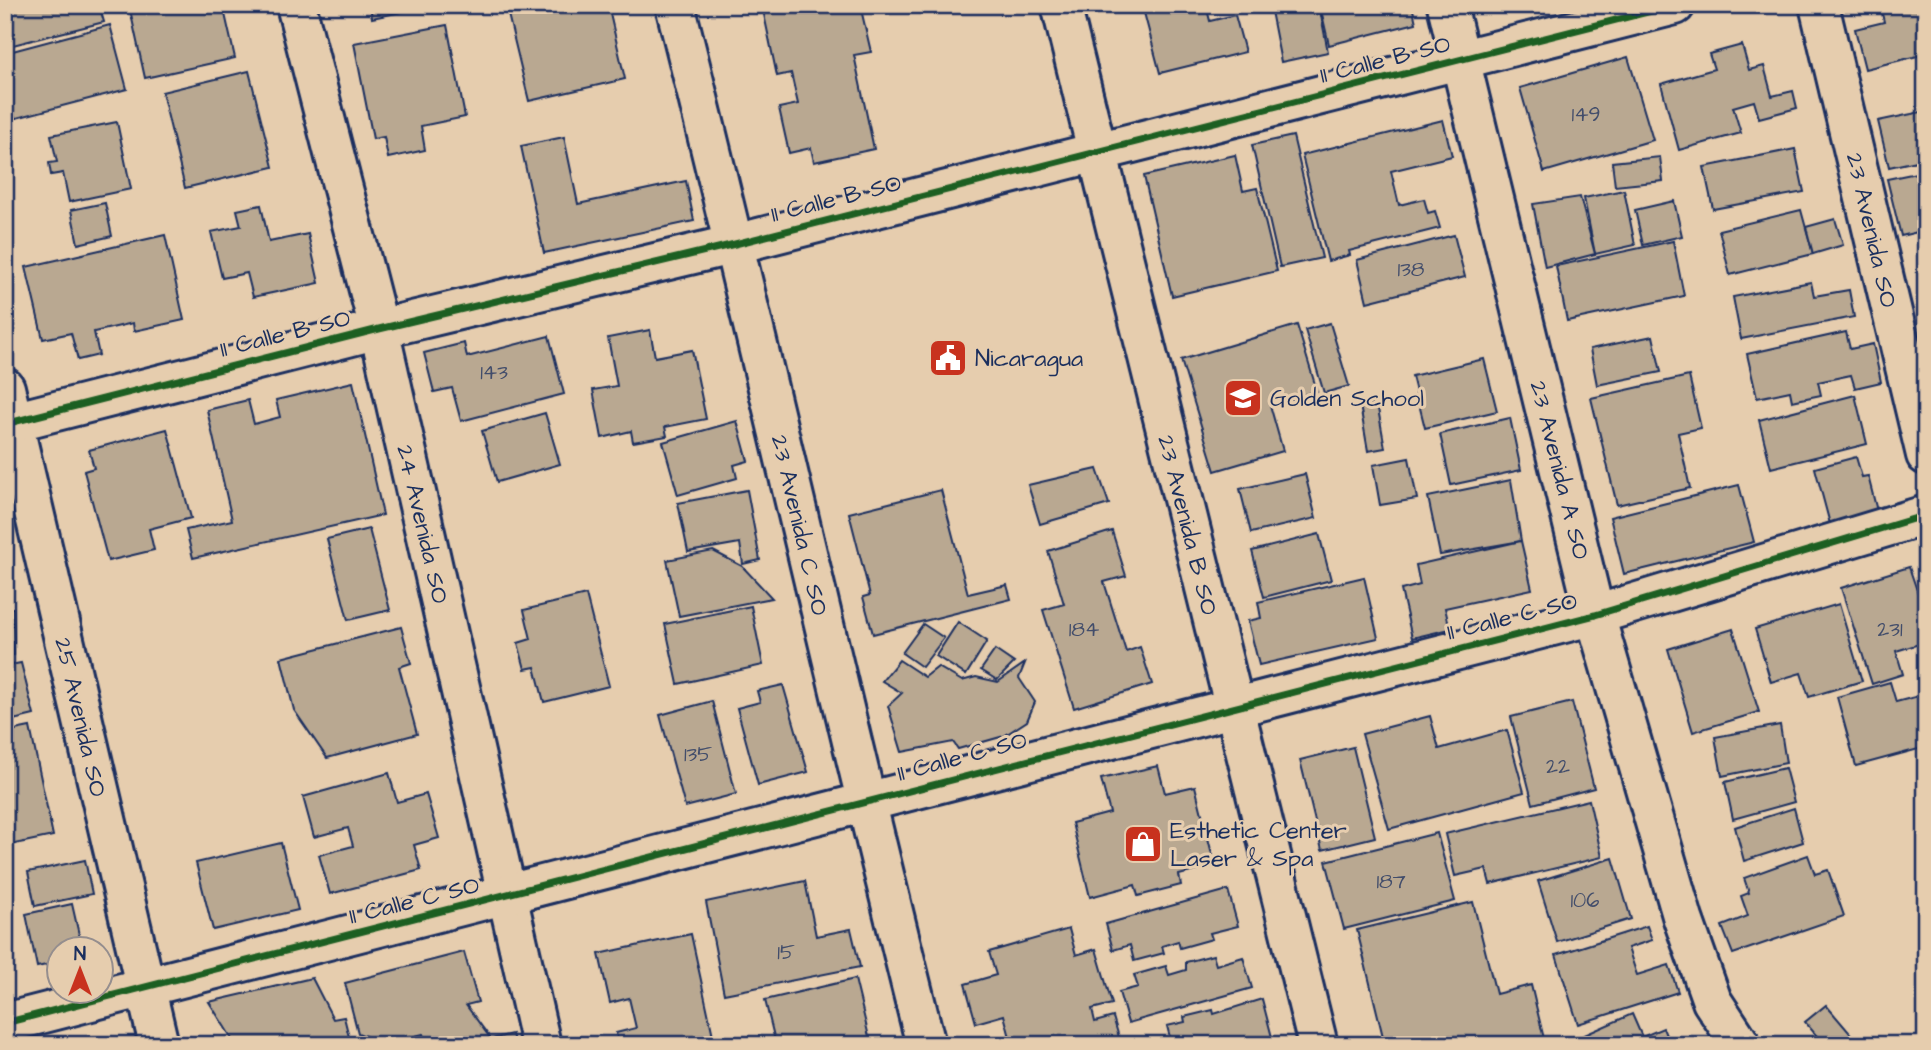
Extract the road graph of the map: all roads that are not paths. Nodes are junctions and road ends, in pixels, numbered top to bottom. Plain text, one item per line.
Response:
1 (296, 5) edge
2 (675, 5) edge
3 (1060, 5) edge
4 (1447, 5) edge
5 (1675, 5) edge
6 (1819, 5) edge
7 (1461, 60) junction
8 (1095, 152) junction
9 (735, 244) junction
10 (379, 328) junction
11 (8, 412) edge
12 (1926, 455) edge
13 (1926, 515) edge
14 (1595, 615) junction
15 (1233, 706) junction
16 (864, 802) junction
17 (507, 896) junction
18 (145, 989) junction
19 (5, 1023) edge
20 (159, 1045) edge
21 (541, 1045) edge
22 (926, 1045) edge
23 (1318, 1045) edge
24 (1741, 1045) edge

1 - 10 street, 24 Avenida SO
2 - 9 street, 23 Avenida C SO
3 - 8 street, 23 Avenida B SO
4 - 7 street, 23 Avenida A SO
5 - 7 street, 11 Calle B SO
6 - 12 street, 23 Avenida SO
7 - 8 street, 11 Calle B SO
7 - 14 street, 23 Avenida A SO
8 - 9 street, 11 Calle B SO
8 - 15 street, 23 Avenida B SO
9 - 10 street, 11 Calle B SO
9 - 16 street, 23 Avenida C SO
10 - 11 street, 11 Calle B SO
10 - 17 street, 24 Avenida SO
11 - 18 street, 25 Avenida SO
13 - 14 street, 11 Calle C SO
14 - 15 street, 11 Calle C SO
14 - 24 street, 23 Avenida A SO
15 - 16 street, 11 Calle C SO
15 - 23 street, 23 Avenida B SO
16 - 17 street, 11 Calle C SO
16 - 22 street, 23 Avenida C SO
17 - 18 street, 11 Calle C SO
17 - 21 street, 24 Avenida SO
18 - 19 street, 11 Calle C SO
18 - 20 street, 25 Avenida SO

